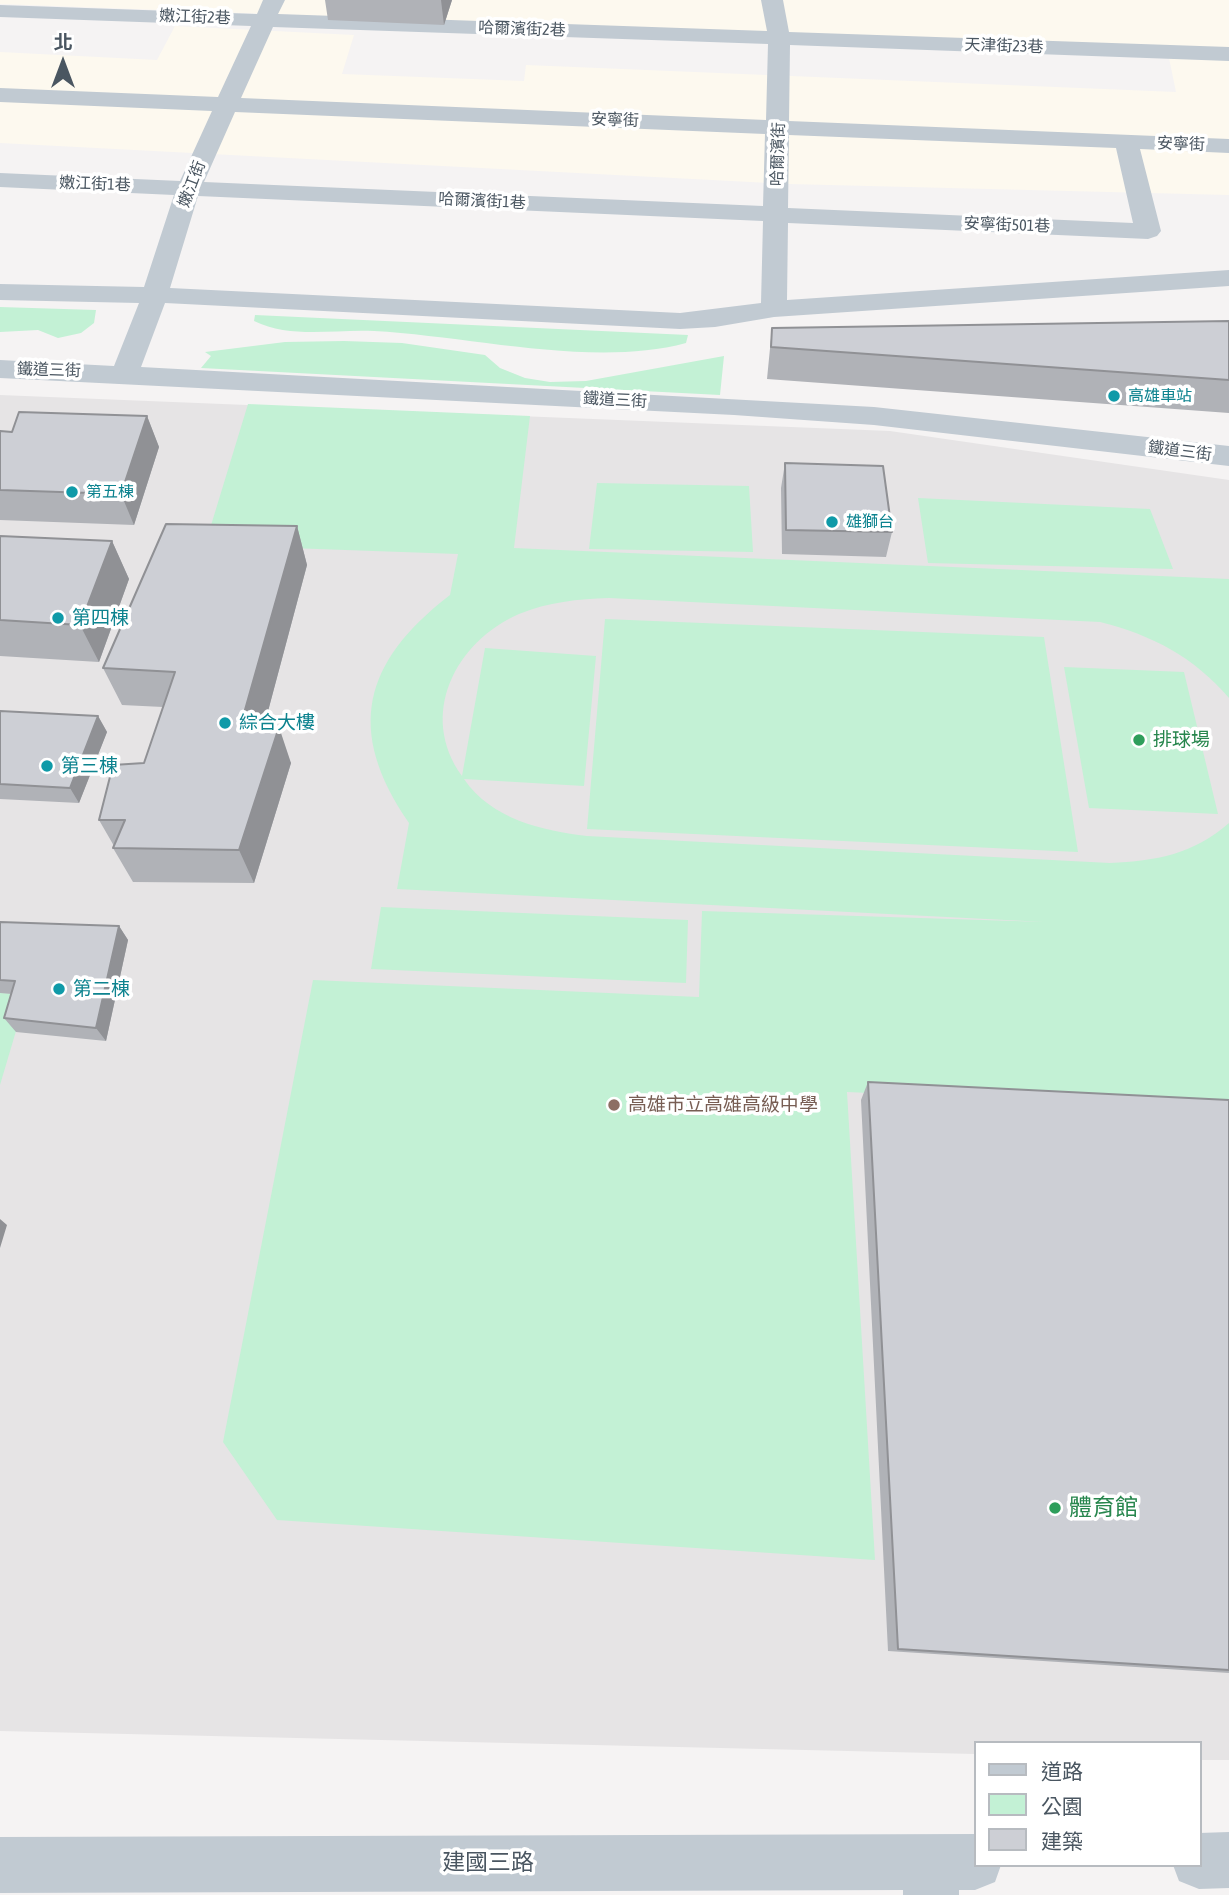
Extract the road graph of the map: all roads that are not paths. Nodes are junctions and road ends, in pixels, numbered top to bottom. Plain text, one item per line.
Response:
1 (772, 0) edge
2 (269, 10) edge
3 (0, 11) edge
4 (779, 37) junction
5 (1229, 54) edge
6 (0, 95) edge
7 (227, 104) junction
8 (780, 127) junction
9 (1126, 141) junction
10 (1229, 146) edge
11 (0, 180) edge
12 (189, 187) junction
13 (775, 215) junction
14 (1124, 257) junction
15 (1229, 278) edge
16 (0, 292) edge
17 (155, 295) junction
18 (774, 309) junction
19 (0, 369) edge
20 (125, 373) junction
21 (1229, 456) edge
22 (1201, 1860) edge
23 (1229, 1860) edge
24 (0, 1865) edge
25 (945, 1873) edge

1 - 4 street, 哈爾濱街
2 - 3 street, 嫩江街2巷
2 - 4 street, 哈爾濱街2巷
2 - 7 street, 嫩江街
4 - 5 street, 天津街23巷
4 - 8 street, 哈爾濱街
6 - 7 street, 安寧街
7 - 8 street, 安寧街
7 - 12 street, 嫩江街
8 - 9 street, 安寧街
8 - 13 street, 哈爾濱街
9 - 10 street, 安寧街
9 - 14 street, 安寧街501巷
11 - 12 street, 嫩江街1巷
12 - 13 street, 哈爾濱街1巷
12 - 17 street, 嫩江街
13 - 14 street, 安寧街501巷
13 - 18 street, 哈爾濱街
14 - 15 street
14 - 18 street
16 - 17 street
17 - 18 street
17 - 20 street, 嫩江街
19 - 20 street, 鐵道三街
20 - 21 street, 鐵道三街
22 - 23 street
24 - 25 street, 建國三路

